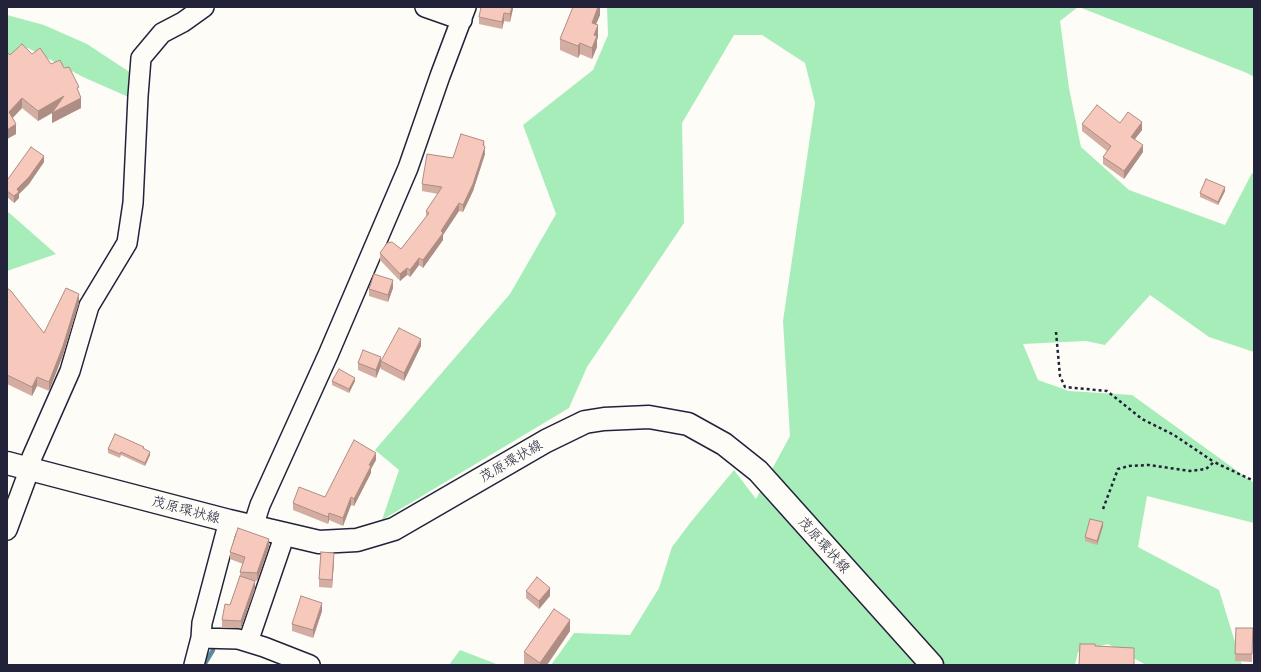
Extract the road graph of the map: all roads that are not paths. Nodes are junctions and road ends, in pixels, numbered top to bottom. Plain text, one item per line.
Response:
1 (204, 7) edge
2 (425, 7) edge
3 (464, 13) edge
4 (7, 463) edge
5 (30, 468) junction
6 (229, 521) junction
7 (253, 527) junction
8 (7, 530) edge
9 (285, 534) junction
10 (201, 638) junction
11 (248, 642) junction
12 (194, 665) edge
13 (310, 665) edge
14 (932, 665) edge

1 - 5 street
2 - 3 street
3 - 7 street
4 - 5 main road, 茂原環状線
5 - 6 main road, 茂原環状線
5 - 8 street
6 - 7 main road, 茂原環状線
6 - 10 street
7 - 9 main road, 茂原環状線
9 - 11 street
9 - 14 main road, 茂原環状線
10 - 11 street
10 - 12 street
11 - 13 street

